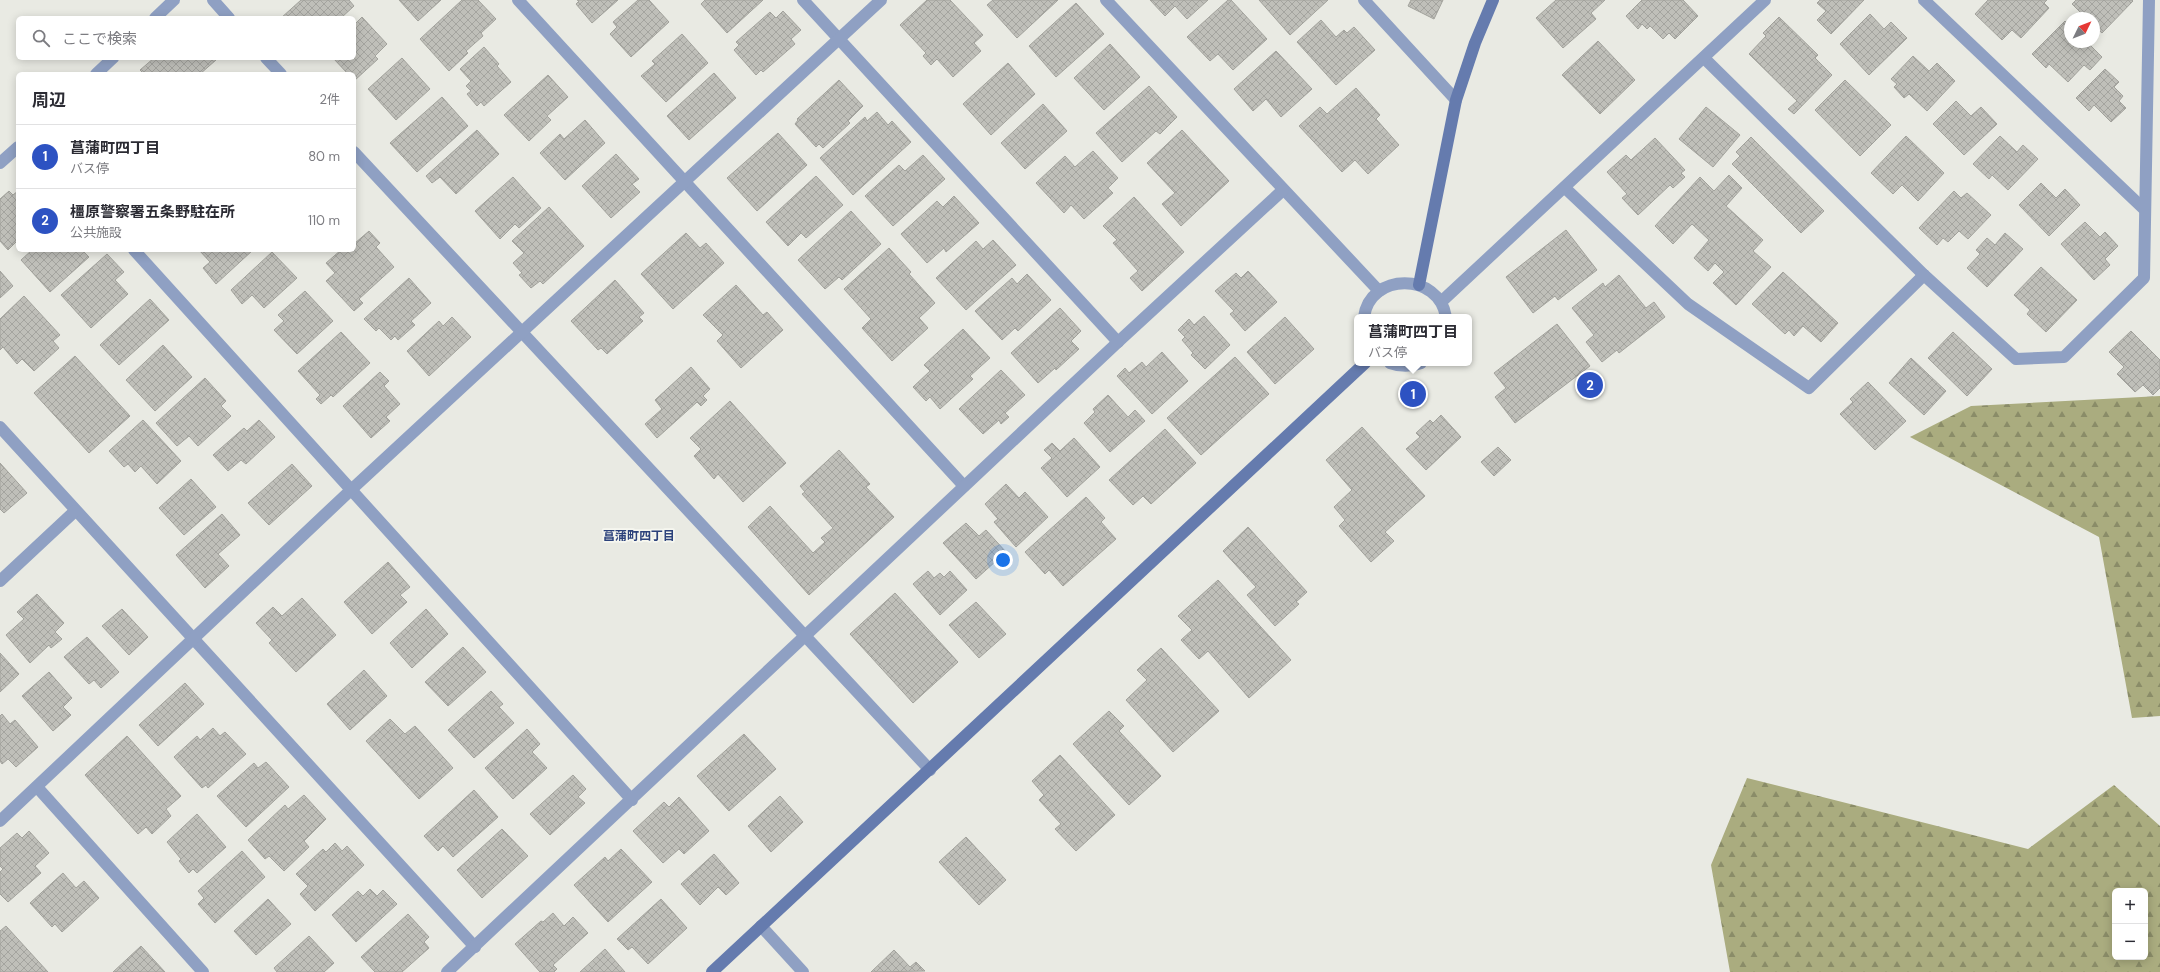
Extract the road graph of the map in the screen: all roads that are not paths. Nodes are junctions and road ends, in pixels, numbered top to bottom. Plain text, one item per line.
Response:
1 (174, 0) edge
2 (212, 0) edge
3 (518, 0) edge
4 (803, 0) edge
5 (881, 0) edge
6 (1106, 0) edge
7 (1364, 0) edge
8 (1493, 0) edge
9 (1765, 0) edge
10 (1924, 0) edge
11 (2149, 0) edge
12 (157, 16) edge
13 (227, 16) edge
14 (838, 39) junction
15 (1704, 58) junction
16 (111, 60) edge
17 (268, 60) edge
18 (98, 72) edge
19 (279, 72) edge
20 (1456, 100) junction
21 (16, 149) edge
22 (356, 154) edge
23 (0, 163) edge
24 (684, 181) junction
25 (1564, 188) junction
26 (1283, 190) junction
27 (2145, 210) junction
28 (136, 252) edge
29 (1924, 275) junction
30 (1419, 284) junction
31 (1379, 291) junction
32 (1441, 302) junction
33 (1365, 314) edge
34 (1445, 314) edge
35 (521, 332) junction
36 (1118, 342) junction
37 (1362, 366) edge
38 (0, 427) edge
39 (964, 486) junction
40 (352, 489) junction
41 (75, 511) junction
42 (0, 581) edge
43 (805, 636) junction
44 (194, 640) junction
45 (930, 770) junction
46 (37, 787) junction
47 (632, 800) junction
48 (0, 821) edge
49 (761, 926) junction
50 (475, 947) junction
51 (203, 972) edge
52 (447, 972) edge
53 (712, 972) edge
54 (803, 972) edge

1 - 12 street
2 - 13 street
3 - 24 street
4 - 14 street
5 - 14 street
6 - 26 street
7 - 20 street
8 - 20 street
9 - 15 street
10 - 27 street
11 - 27 street
14 - 24 street
14 - 36 street
15 - 25 street
15 - 29 street
16 - 18 street
17 - 19 street
20 - 30 street
21 - 23 street
22 - 35 street
24 - 35 street
24 - 39 street
25 - 29 street
25 - 32 street
26 - 31 street
26 - 36 street
27 - 29 street
28 - 40 street
30 - 31 street
30 - 32 street
31 - 33 street
32 - 34 street
35 - 40 street
35 - 43 street
36 - 39 street
37 - 45 street
38 - 41 street
39 - 43 street
40 - 44 street
40 - 47 street
41 - 42 street
41 - 44 street
43 - 45 street
43 - 47 street
44 - 46 street
44 - 50 street
45 - 49 street
46 - 48 street
46 - 51 street
47 - 50 street
49 - 53 street
49 - 54 street
50 - 52 street

